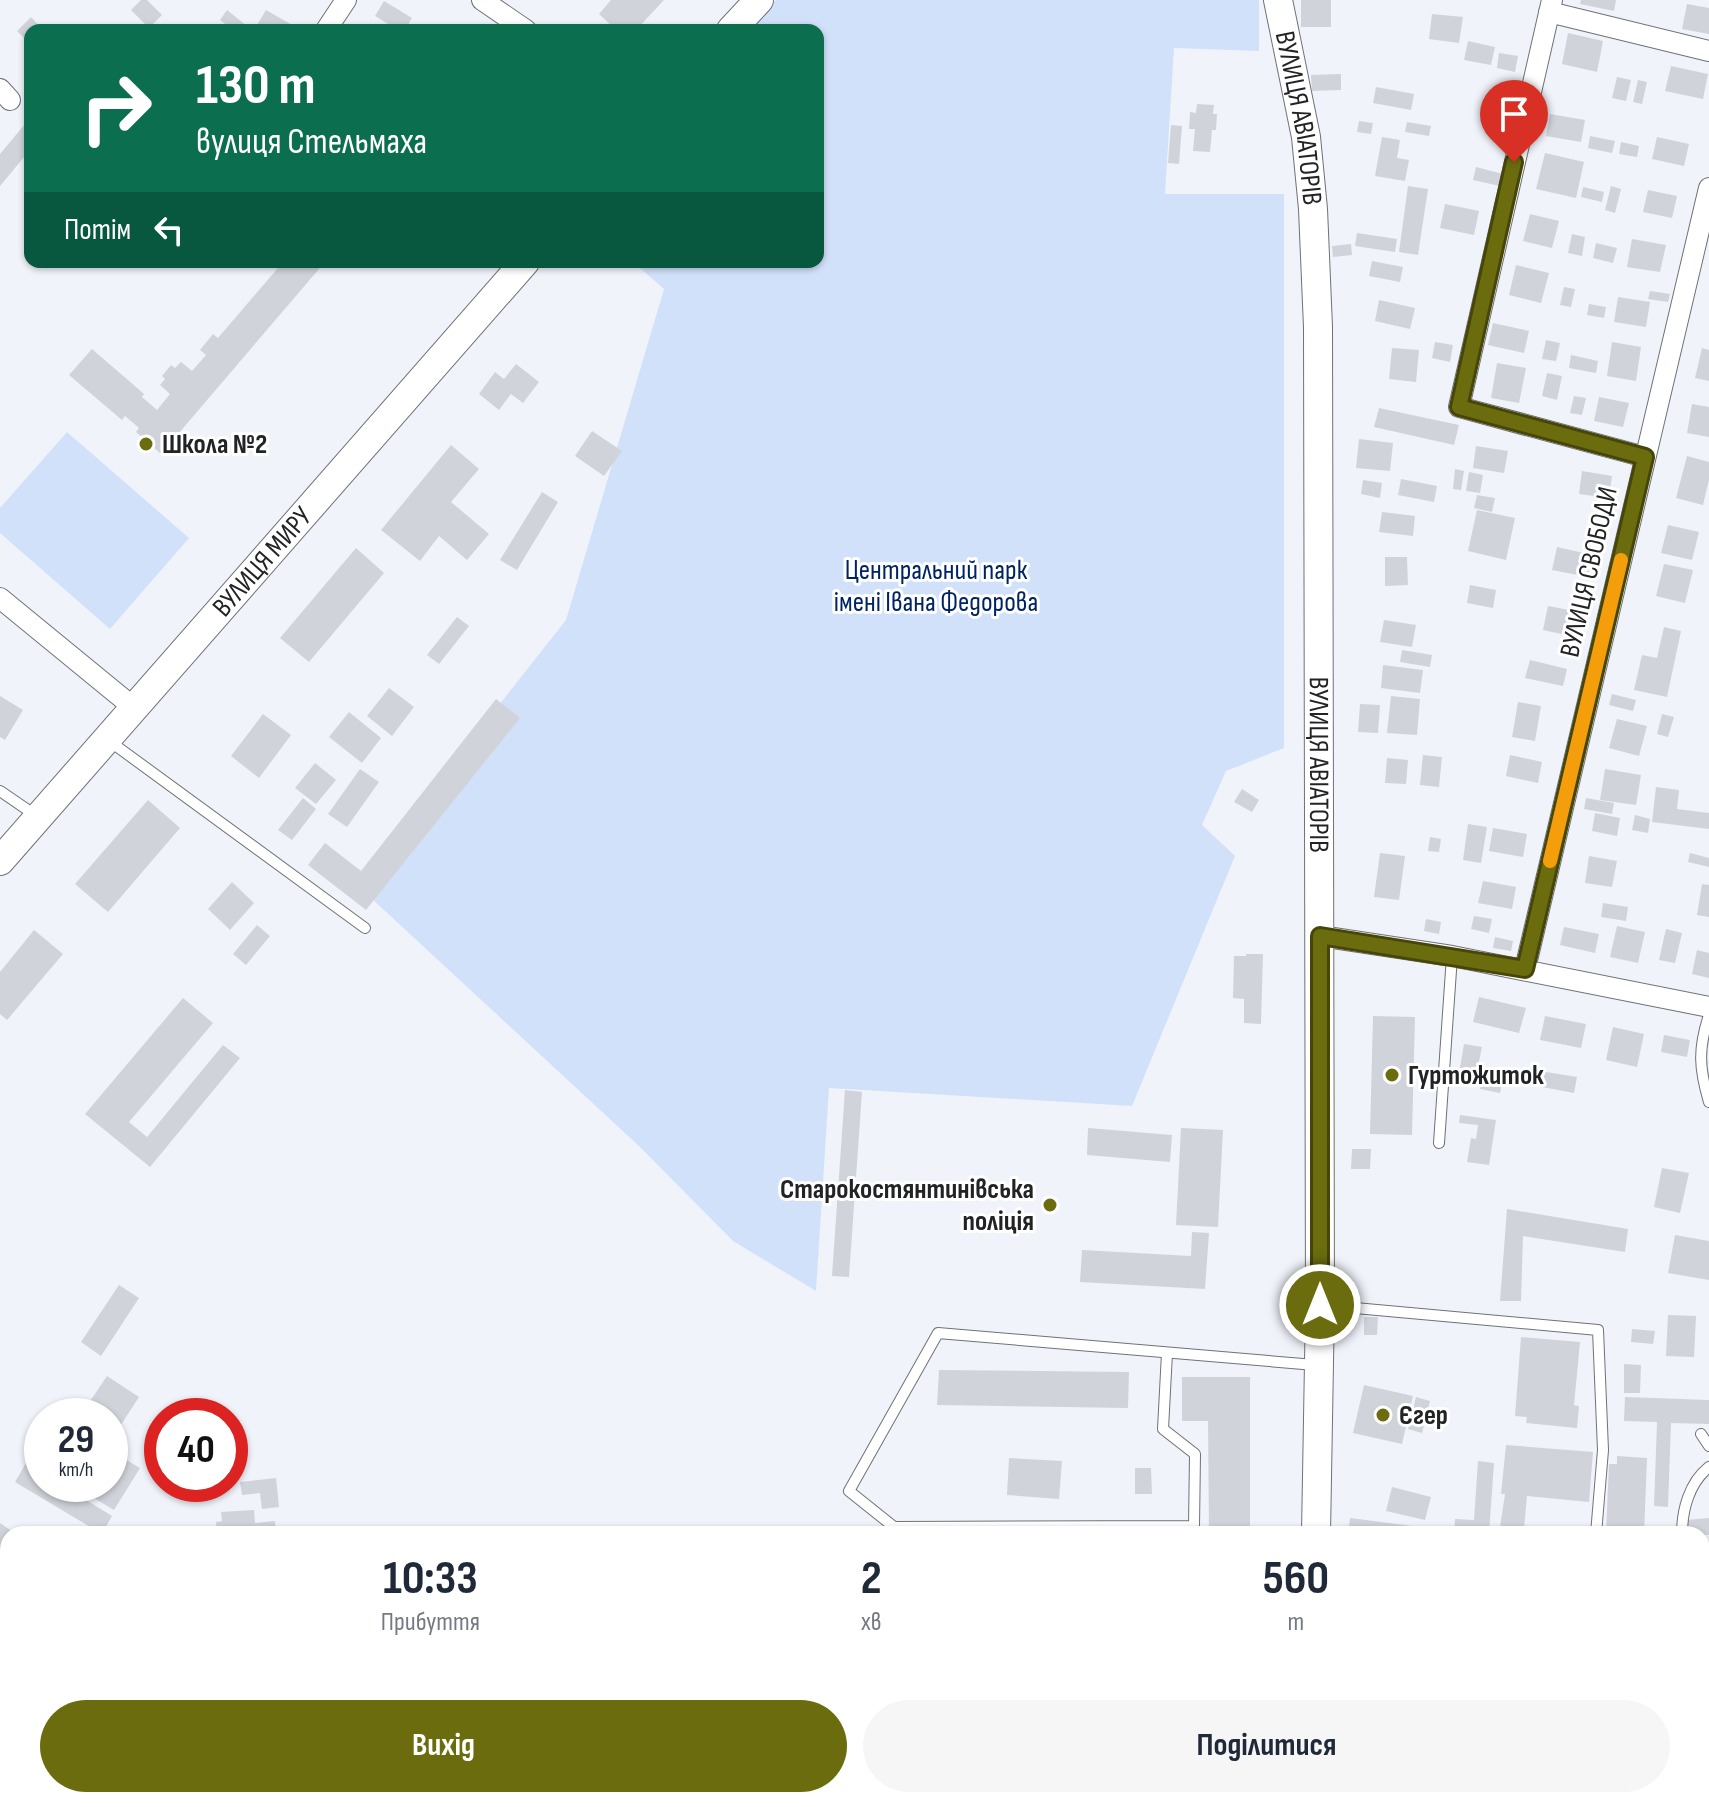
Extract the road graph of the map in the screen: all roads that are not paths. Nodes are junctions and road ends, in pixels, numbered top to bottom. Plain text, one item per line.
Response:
1 (346, 0) edge
2 (482, 0) edge
3 (759, 0) edge
4 (1278, 0) edge
5 (1550, 6) edge
6 (330, 24) edge
7 (517, 24) edge
8 (737, 24) edge
9 (1709, 51) edge
10 (1709, 188) edge
11 (520, 268) edge
12 (1645, 457) junction
13 (0, 598) edge
14 (133, 707) junction
15 (106, 739) junction
16 (0, 791) edge
17 (38, 817) junction
18 (0, 861) edge
19 (365, 928) dead end
20 (1320, 936) junction
21 (1452, 956) junction
22 (1525, 969) junction
23 (1709, 1007) edge
24 (1709, 1015) edge
25 (1709, 1102) edge
26 (1439, 1143) dead end
27 (1320, 1305) junction
28 (1167, 1353) junction
29 (1319, 1365) junction
30 (1701, 1434) dead end
31 (1709, 1446) edge
32 (1709, 1467) edge
33 (893, 1526) edge
34 (1194, 1526) edge
35 (1316, 1526) edge
36 (1597, 1526) edge
37 (1682, 1526) edge

1 - 6 street
2 - 7 street
3 - 8 street
4 - 20 street, ВУЛИЦЯ АВІАТОРІВ
5 - 9 street
5 - 12 street
10 - 12 street, ВУЛИЦЯ СВОБОДИ
11 - 14 street, ВУЛИЦЯ МИРУ
12 - 22 street, ВУЛИЦЯ СВОБОДИ
13 - 14 street
14 - 15 street, ВУЛИЦЯ МИРУ
15 - 17 street, ВУЛИЦЯ МИРУ
15 - 19 lane
16 - 17 lane
17 - 18 street, ВУЛИЦЯ МИРУ
20 - 21 street
20 - 27 street, ВУЛИЦЯ АВІАТОРІВ
21 - 22 street
21 - 26 lane
22 - 23 street
24 - 25 lane
27 - 29 street, ВУЛИЦЯ АВІАТОРІВ
27 - 36 lane
28 - 29 lane
28 - 33 lane
28 - 34 lane
29 - 35 street, ВУЛИЦЯ АВІАТОРІВ
30 - 31 lane
32 - 37 lane

